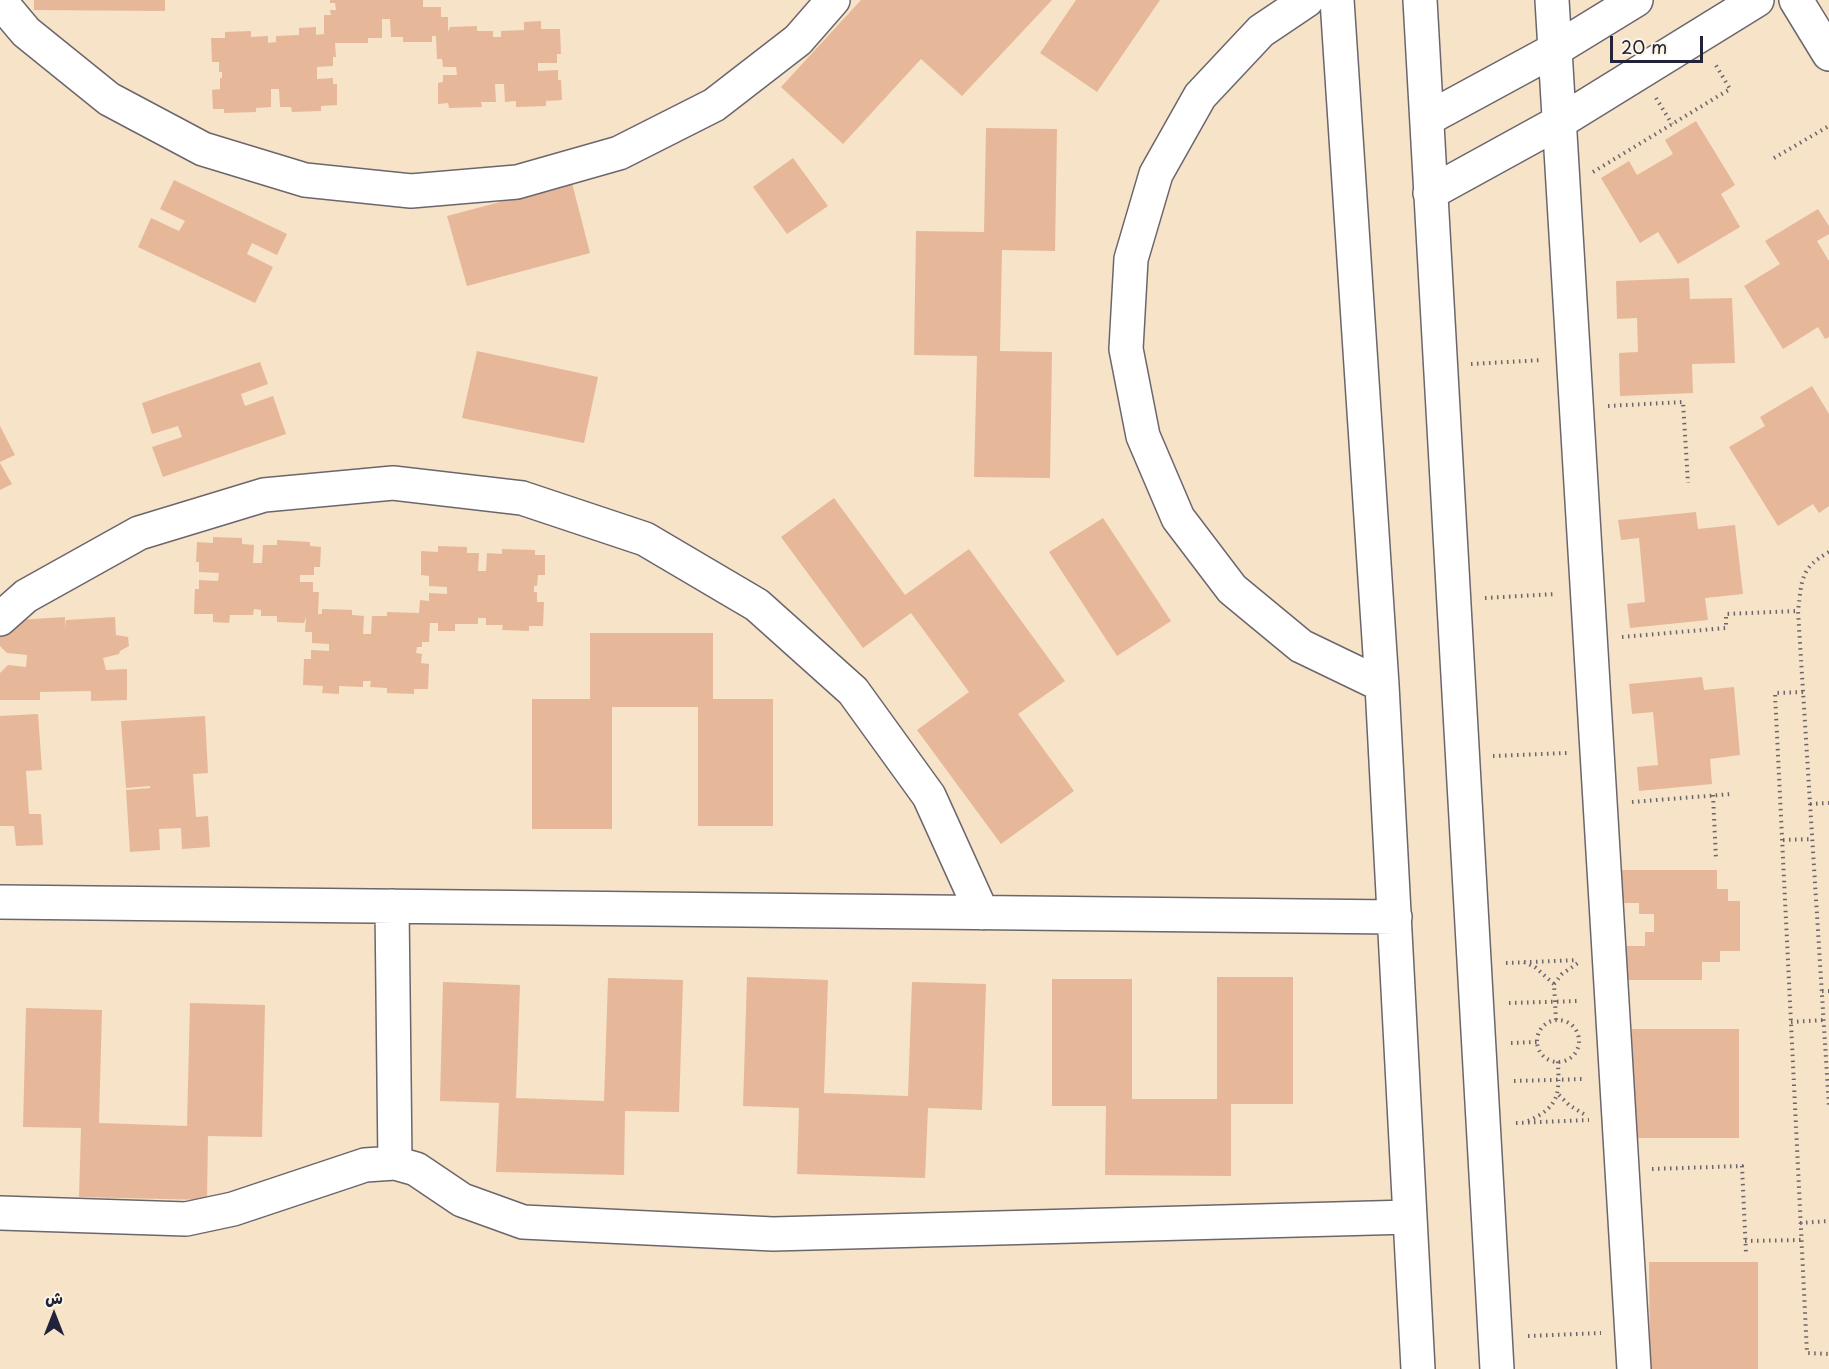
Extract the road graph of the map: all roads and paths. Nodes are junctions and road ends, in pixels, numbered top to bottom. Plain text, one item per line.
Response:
1 (833, 0) edge
2 (1307, 0) edge
3 (1337, 0) edge
4 (1420, 0) edge
5 (1552, 0) edge
6 (1636, 0) edge
7 (1757, 0) edge
8 (1796, 0) edge
9 (0, 1) edge
10 (1698, 36) junction
11 (1556, 49) junction
12 (1829, 54) edge
13 (1427, 119) junction
14 (1561, 121) junction
15 (1829, 126) edge
16 (1774, 158) dead end
17 (1564, 189) junction
18 (1430, 193) junction
19 (1574, 358) junction
20 (1441, 366) junction
21 (1577, 408) junction
22 (1688, 483) dead end
23 (1829, 552) edge
24 (1588, 593) junction
25 (1454, 599) junction
26 (1798, 611) junction
27 (0, 619) edge
28 (1591, 640) junction
29 (1382, 685) junction
30 (1803, 692) junction
31 (1597, 751) junction
32 (1463, 758) junction
33 (1732, 794) dead end
34 (1713, 795) junction
35 (1631, 802) dead end
36 (1829, 803) edge
37 (1810, 804) junction
38 (1813, 839) junction
39 (1782, 840) junction
40 (1716, 859) dead end
41 (0, 902) edge
42 (392, 906) junction
43 (982, 913) junction
44 (1395, 917) junction
45 (1524, 962) junction
46 (1475, 964) junction
47 (1554, 984) junction
48 (1822, 991) junction
49 (1829, 992) edge
50 (1613, 1000) junction
51 (1555, 1002) junction
52 (1478, 1004) junction
53 (1556, 1020) junction
54 (1824, 1020) junction
55 (1791, 1022) junction
56 (1558, 1061) junction
57 (1618, 1078) junction
58 (1559, 1080) junction
59 (1482, 1082) junction
60 (1559, 1095) junction
61 (1829, 1107) edge
62 (1525, 1122) junction
63 (1484, 1124) junction
64 (394, 1163) junction
65 (1622, 1169) junction
66 (0, 1213) edge
67 (1410, 1217) junction
68 (1829, 1221) edge
69 (1800, 1223) junction
70 (1801, 1240) junction
71 (1745, 1241) junction
72 (1746, 1253) dead end
73 (1632, 1332) junction
74 (1496, 1353) edge
75 (1829, 1354) edge
76 (1418, 1369) edge
77 (1634, 1369) edge

1 - 9 street
2 - 29 street
3 - 29 street
4 - 13 street
5 - 11 street
6 - 11 street
7 - 10 street
8 - 12 street
10 - 14 street
10 - 17 path
11 - 13 street
11 - 14 street
13 - 18 street
14 - 17 street
14 - 18 street
15 - 16 path
17 - 19 street
18 - 20 street
19 - 20 path
19 - 21 street
20 - 25 street
21 - 22 path
21 - 24 street
23 - 26 path
24 - 25 path
24 - 28 street
25 - 32 street
26 - 28 path
26 - 30 path
27 - 43 street
28 - 31 street
29 - 44 street
30 - 37 path
30 - 39 path
31 - 32 path
31 - 50 street
32 - 46 street
33 - 34 path
34 - 35 path
34 - 40 path
36 - 37 path
37 - 38 path
38 - 39 path
38 - 48 path
39 - 55 path
41 - 42 street
42 - 43 street
42 - 64 street
43 - 44 street
44 - 67 street
45 - 46 path
45 - 47 path
45 - 47 path
46 - 52 street
47 - 51 path
48 - 49 path
48 - 54 path
50 - 51 path
50 - 57 street
51 - 52 path
51 - 53 path
52 - 59 street
53 - 56 path
53 - 56 path
54 - 55 path
54 - 61 path
55 - 69 path
56 - 58 path
57 - 58 path
57 - 65 street
58 - 59 path
58 - 60 path
59 - 63 street
60 - 62 path
60 - 62 path
62 - 63 path
63 - 74 street
64 - 66 street
64 - 67 street
65 - 71 path
65 - 73 street
67 - 76 street
68 - 69 path
69 - 70 path
70 - 71 path
70 - 75 path
71 - 72 path
73 - 74 path
73 - 77 street

